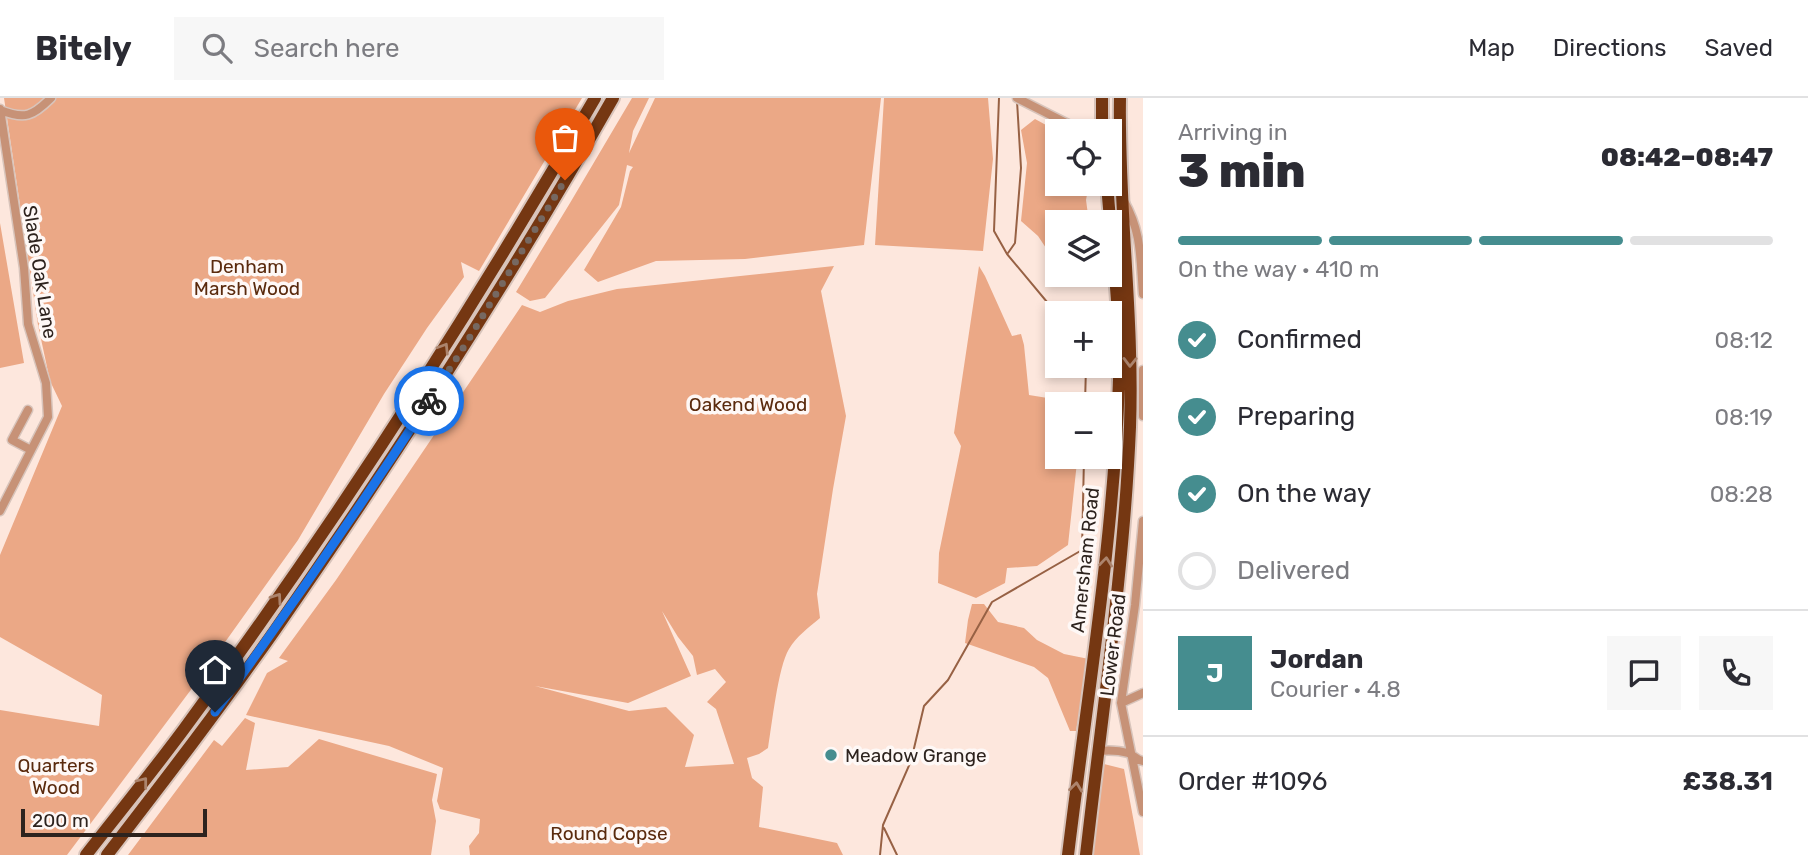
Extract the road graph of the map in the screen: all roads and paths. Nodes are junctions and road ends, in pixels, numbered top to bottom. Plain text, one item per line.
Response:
1 (51, 98) edge
2 (595, 98) edge
3 (613, 98) edge
4 (1102, 98) edge
5 (1120, 98) edge
6 (1018, 99) edge
7 (0, 109) edge
8 (1058, 119) edge
9 (1102, 119) edge
10 (1119, 119) edge
11 (1108, 196) edge
12 (1122, 196) edge
13 (1122, 199) junction
14 (1143, 294) edge
15 (1143, 370) edge
16 (1142, 380) edge
17 (28, 410) dead end
18 (1143, 416) edge
19 (31, 450) junction
20 (0, 511) edge
21 (1143, 521) edge
22 (1142, 554) edge
23 (1143, 693) edge
24 (1121, 703) junction
25 (1098, 751) junction
26 (1130, 754) junction
27 (1143, 761) edge
28 (1143, 812) edge
29 (86, 855) edge
30 (107, 855) edge
31 (1068, 855) edge
32 (1086, 855) edge

1 - 7 street
29 -> 2 highway
3 - 30 highway
4 - 9 highway
5 - 10 highway
6 - 8 street
7 - 19 street, Slade Oak Lane
31 -> 11 highway, Amersham Road
12 - 13 highway
13 - 14 street
13 -> 25 highway
15 - 16 street
16 - 18 street
17 - 19 street
19 - 20 street, Slade Oak Lane
21 - 22 street, Lower Road
22 - 24 street, Lower Road
23 - 24 street
24 - 26 street, Lower Road
25 - 26 street
25 - 32 highway
26 - 27 street
26 - 28 street, Lower Road

